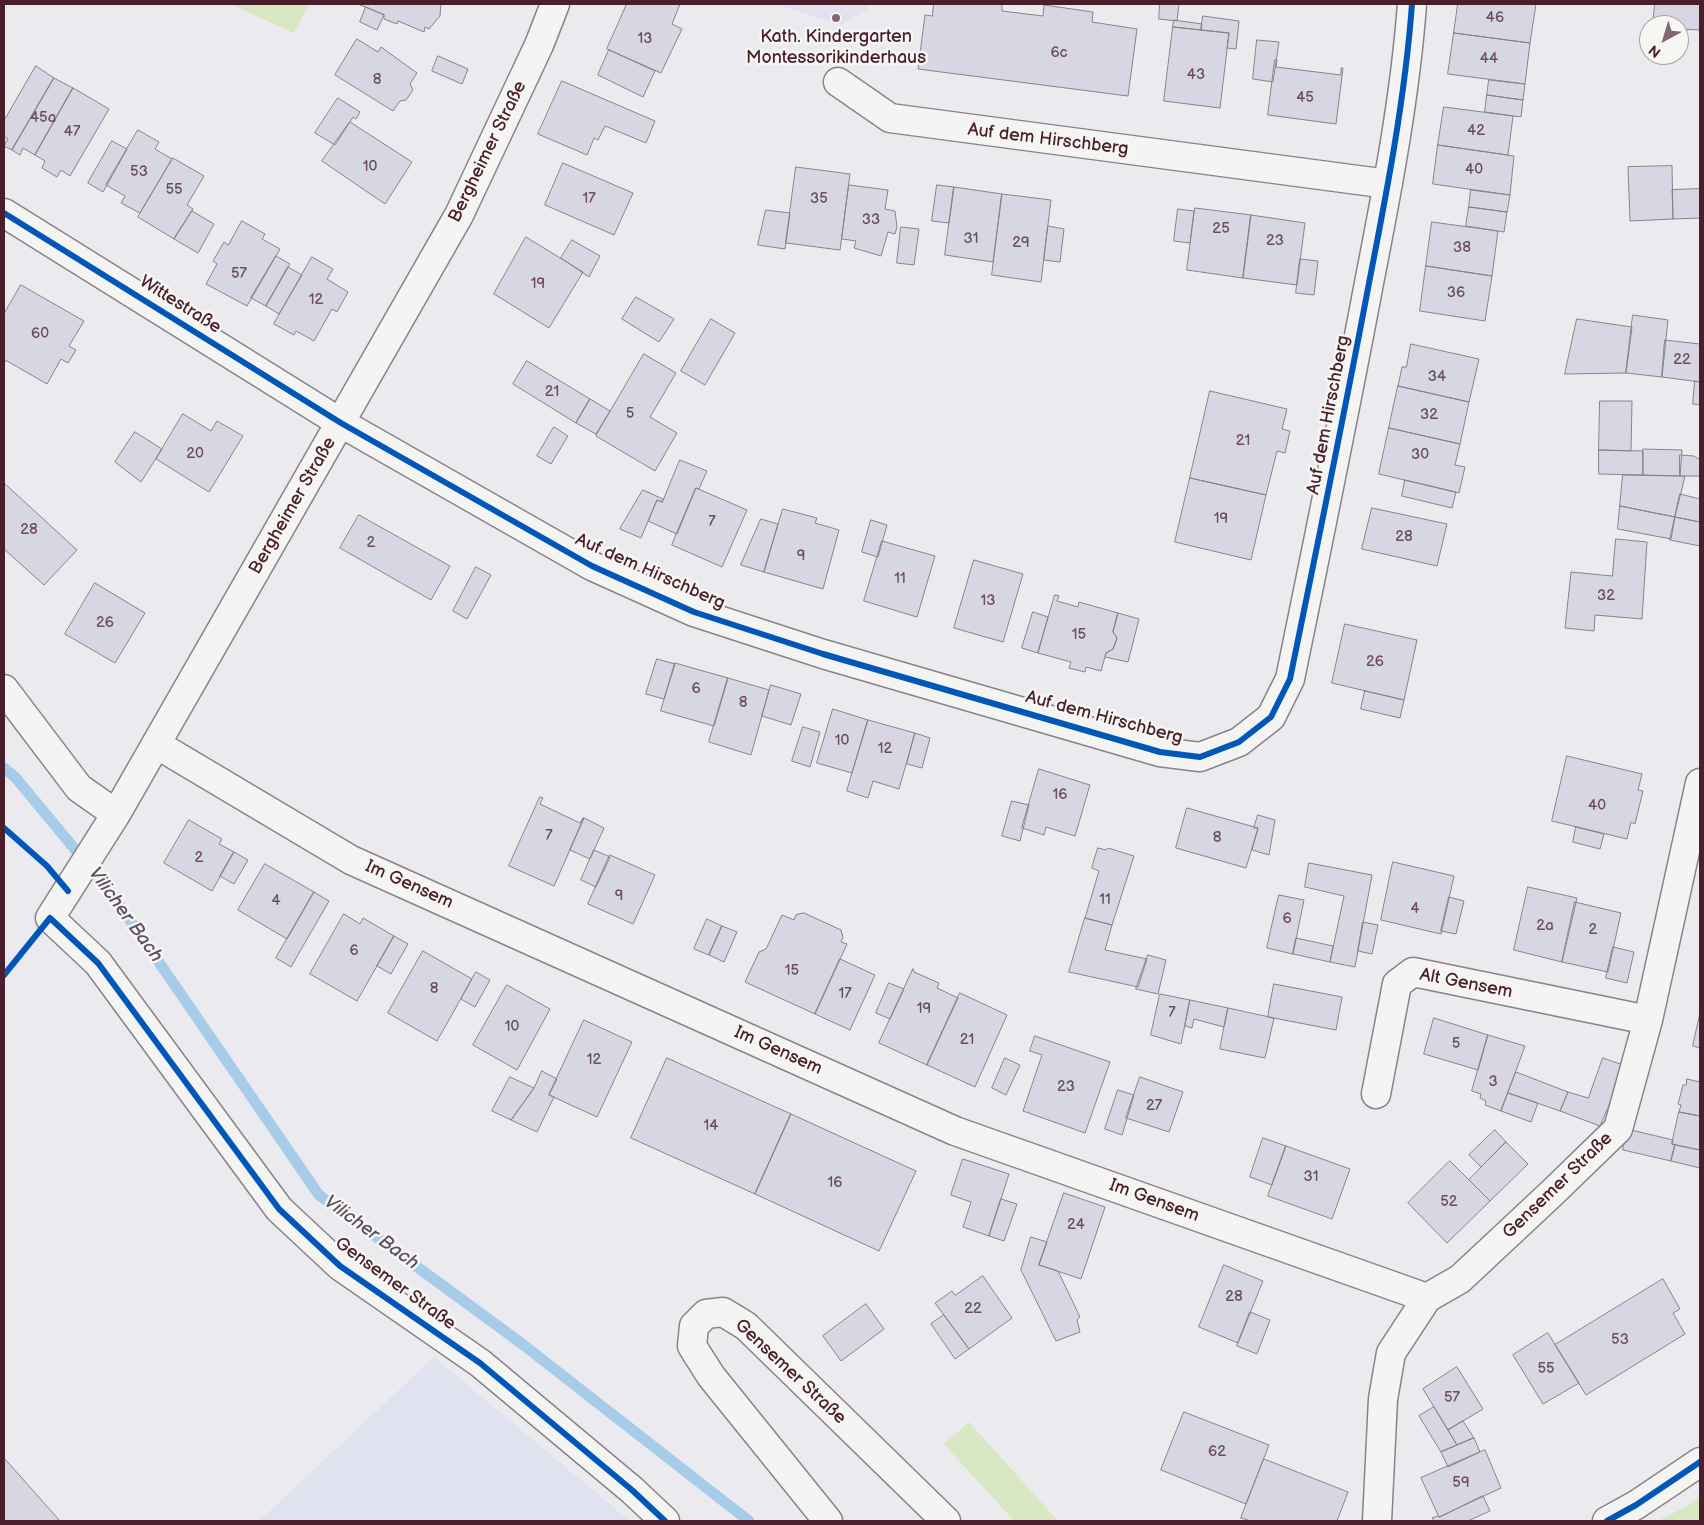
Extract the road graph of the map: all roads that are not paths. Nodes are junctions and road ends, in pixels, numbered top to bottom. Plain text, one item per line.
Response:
1 (555, 4) edge
2 (1412, 4) edge
3 (838, 82) dead end
4 (1388, 184) junction
5 (4, 213) edge
6 (341, 422) junction
7 (4, 689) edge
8 (156, 744) junction
9 (1700, 783) edge
10 (116, 814) junction
11 (50, 918) joint
12 (1648, 1020) junction
13 (1376, 1094) dead end
14 (1427, 1298) junction
15 (1700, 1462) edge
16 (665, 1521) edge
17 (828, 1521) edge
18 (946, 1521) edge
19 (1378, 1521) edge
20 (1607, 1521) edge

1 - 6 street, Bergheimer Straße
2 - 4 street, Auf dem Hirschberg
3 - 4 street, Auf dem Hirschberg
4 - 6 street, Auf dem Hirschberg
5 - 6 street, Wittestraße
6 - 8 street, Bergheimer Straße
7 - 10 street
8 - 10 street, Bergheimer Straße
8 - 14 street, Im Gensem
9 - 12 street, Gensemer Straße
10 - 11 street, Bergheimer Straße
11 - 16 street, Gensemer Straße
12 - 13 street, Alt Gensem
12 - 14 street, Gensemer Straße
14 - 19 street, Gensemer Straße
15 - 20 street
17 - 18 street, Gensemer Straße

